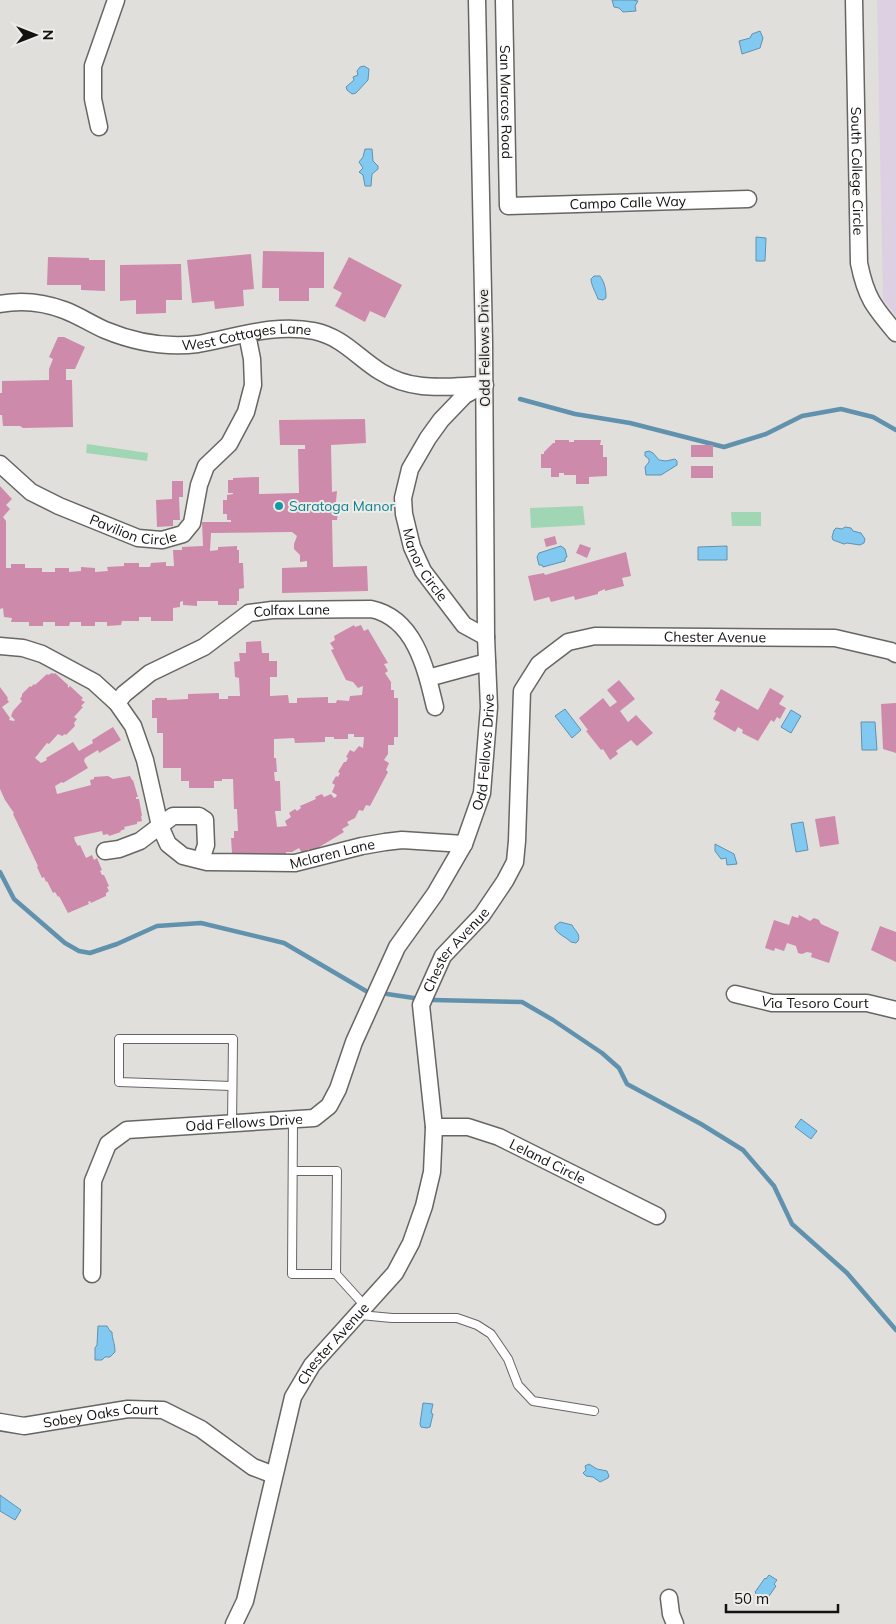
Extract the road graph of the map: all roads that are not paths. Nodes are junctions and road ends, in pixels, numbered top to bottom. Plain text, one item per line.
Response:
1 (116, 0) edge
2 (478, 0) edge
3 (504, 0) edge
4 (854, 0) edge
5 (99, 127) dead end
6 (748, 199) dead end
7 (508, 206) joint
8 (0, 304) edge
9 (896, 333) edge
10 (247, 334) junction
11 (485, 385) junction
12 (0, 464) edge
13 (486, 636) junction
14 (0, 646) edge
15 (896, 654) edge
16 (487, 662) junction
17 (428, 678) junction
18 (117, 703) junction
19 (435, 707) dead end
20 (160, 826) junction
21 (464, 844) junction
22 (105, 851) dead end
23 (201, 860) junction
24 (735, 994) dead end
25 (896, 1010) edge
26 (231, 1086) junction
27 (293, 1121) junction
28 (232, 1124) junction
29 (434, 1128) junction
30 (294, 1171) junction
31 (657, 1216) dead end
32 (92, 1274) dead end
33 (336, 1274) junction
34 (361, 1310) junction
35 (594, 1412) dead end
36 (0, 1422) edge
37 (274, 1476) junction
38 (670, 1598) dead end
39 (234, 1624) edge
40 (675, 1624) edge

1 - 5 street
2 - 11 street, Odd Fellows Drive
3 - 7 street, San Marcos Road
4 - 9 street, South College Circle
6 - 7 street, Campo Calle Way
8 - 10 street, West Cottages Lane
10 - 11 street, West Cottages Lane
10 - 12 street, Pavilion Circle
11 - 13 street, Odd Fellows Drive
11 - 13 street, Manor Circle
13 - 16 street, Odd Fellows Drive
14 - 18 street, Mclaren Lane
15 - 29 street, Chester Avenue
16 - 17 street
16 - 21 street, Odd Fellows Drive
17 - 18 street, Colfax Lane
17 - 19 street, Colfax Lane
18 - 20 street, Mclaren Lane
20 - 22 street
20 - 23 street, Mclaren Lane
20 - 23 street
21 - 23 street, Mclaren Lane
21 - 27 street, Odd Fellows Drive
24 - 25 street, Via Tesoro Court
26 - 26 lane
26 - 28 lane
27 - 28 street, Odd Fellows Drive
27 - 30 lane
28 - 32 street, Odd Fellows Drive
29 - 31 street, Leland Circle
29 - 34 street, Chester Avenue
30 - 33 lane
30 - 33 lane
33 - 34 lane
34 - 35 lane
34 - 37 street, Chester Avenue
36 - 37 street, Sobey Oaks Court
37 - 39 street, Chester Avenue
38 - 40 street

